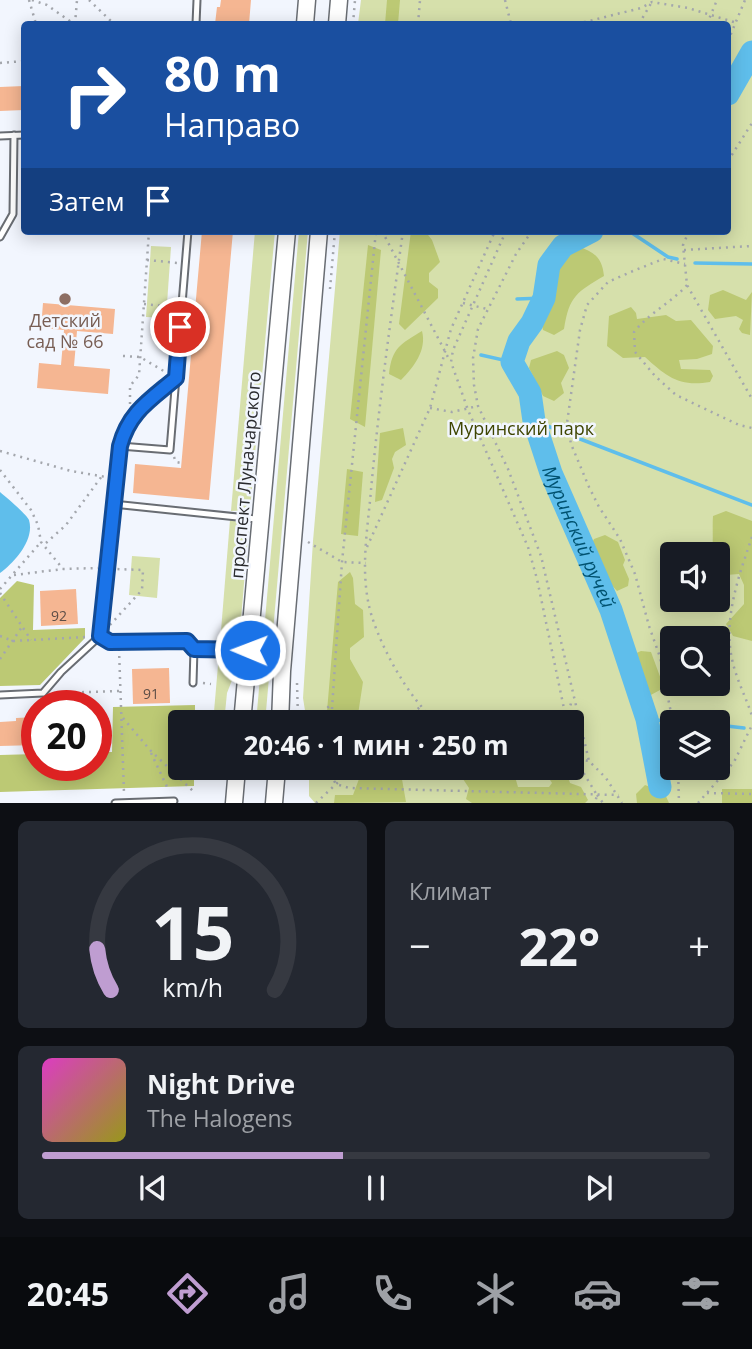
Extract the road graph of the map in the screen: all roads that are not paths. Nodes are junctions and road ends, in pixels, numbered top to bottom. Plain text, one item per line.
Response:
1 (188, 0) edge
2 (197, 0) edge
3 (307, 0) edge
4 (339, 0) edge
5 (196, 21) edge
6 (305, 21) edge
7 (337, 21) edge
8 (15, 135) junction
9 (21, 135) edge
10 (0, 136) edge
11 (188, 235) edge
12 (287, 235) edge
13 (319, 235) edge
14 (0, 237) edge
15 (176, 378) junction
16 (120, 446) junction
17 (113, 504) junction
18 (262, 519) junction
19 (100, 636) junction
20 (194, 649) junction
21 (250, 650) junction
22 (193, 683) dead end
23 (0, 695) edge
24 (243, 710) edge
25 (281, 710) edge
26 (236, 780) edge
27 (276, 780) edge
28 (174, 802) edge
29 (115, 803) edge
30 (234, 803) edge
31 (274, 803) edge

1 - 2 lane
2 - 5 lane
3 - 6 main road
4 - 7 main road
8 - 9 lane
8 - 10 lane
8 - 14 lane
11 - 15 lane
12 - 18 main road, проспект Луначарского
13 - 25 main road
15 - 16 lane
15 - 16 lane
16 - 17 lane
17 - 18 lane
17 - 19 lane
18 - 21 main road, проспект Луначарского
19 - 20 lane
19 - 23 lane
20 - 21 lane
20 - 22 lane
21 - 24 main road, проспект Луначарского
26 - 30 main road
27 - 31 main road
28 - 29 lane

